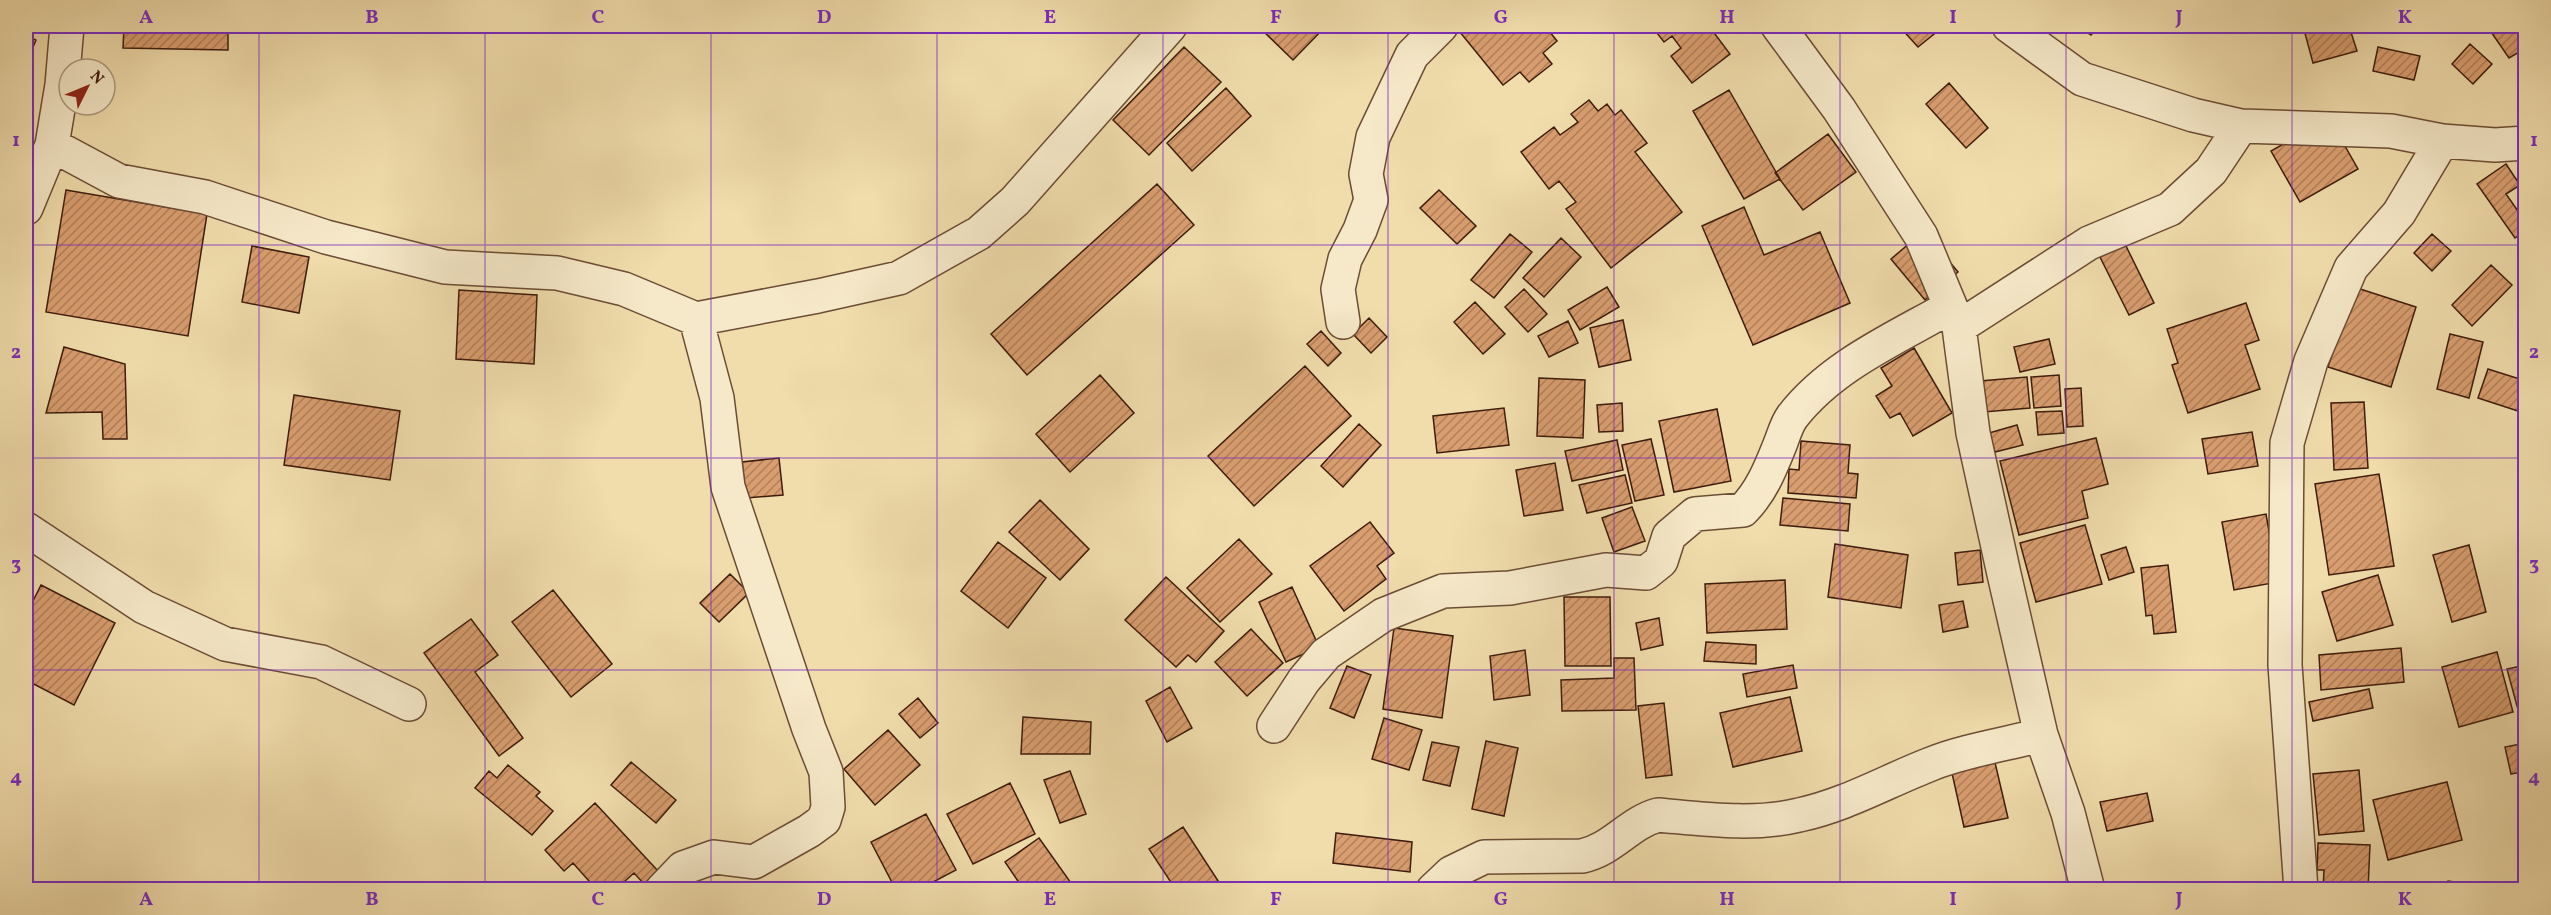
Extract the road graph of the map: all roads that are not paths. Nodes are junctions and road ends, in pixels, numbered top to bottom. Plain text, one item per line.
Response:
1 (68, 26) edge
2 (1170, 26) edge
3 (1441, 26) edge
4 (1778, 26) edge
5 (2009, 26) edge
6 (2241, 126) junction
7 (2442, 141) junction
8 (2526, 142) edge
9 (52, 145) junction
10 (26, 208) edge
11 (1954, 317) junction
12 (696, 319) junction
13 (1343, 322) dead end
14 (26, 529) edge
15 (409, 704) dead end
16 (1274, 726) dead end
17 (2041, 735) junction
18 (662, 890) edge
19 (1433, 890) edge
20 (2088, 890) edge
21 (2301, 890) edge

1 - 9 street
2 - 12 street
3 - 13 street
4 - 11 street
5 - 6 street
6 - 7 street
6 - 11 street
7 - 8 street
7 - 21 street
9 - 10 street
9 - 12 street
11 - 16 street
11 - 17 street
12 - 18 street
14 - 15 street
17 - 19 street
17 - 20 street

